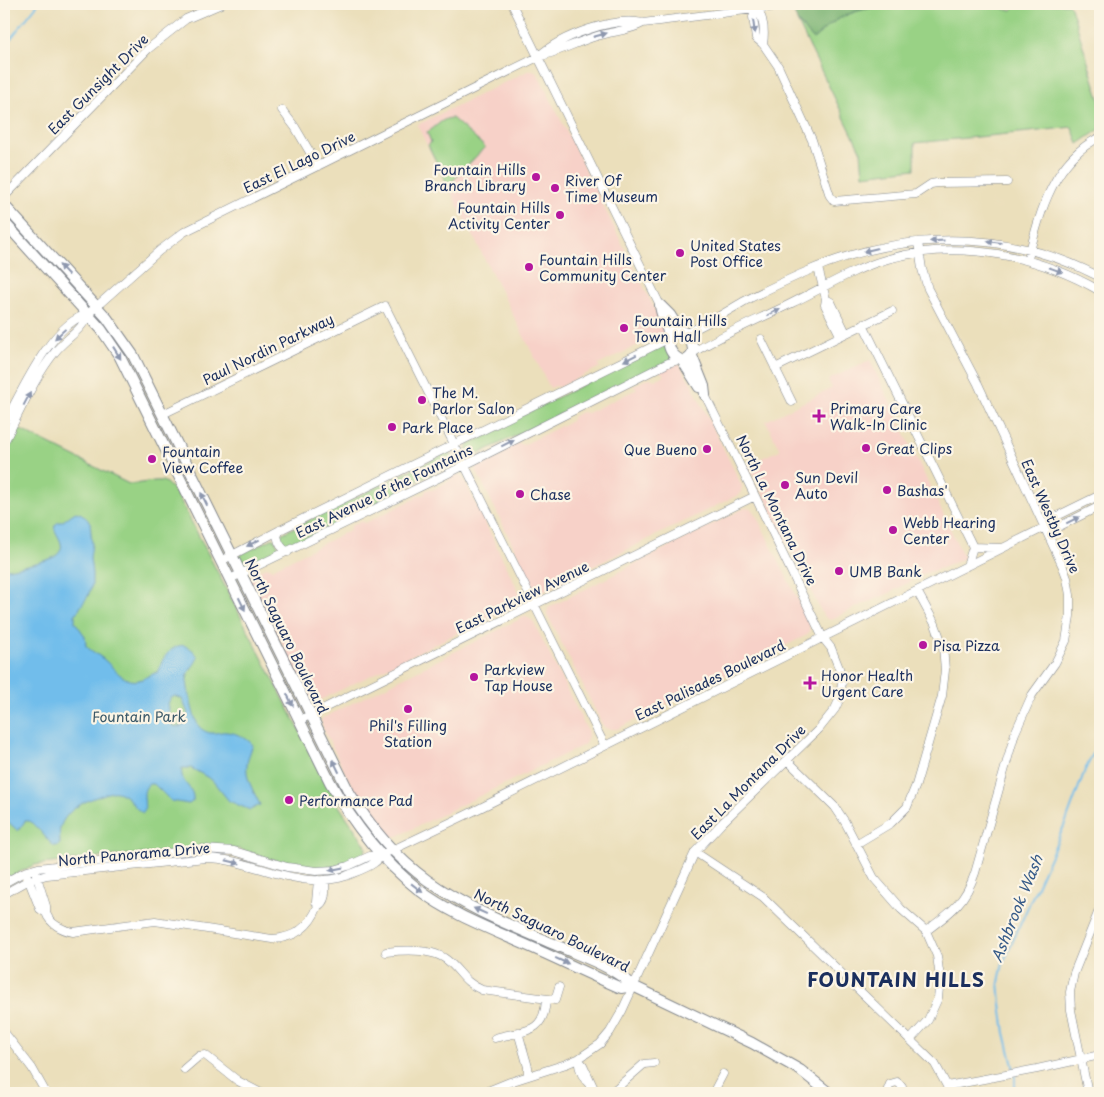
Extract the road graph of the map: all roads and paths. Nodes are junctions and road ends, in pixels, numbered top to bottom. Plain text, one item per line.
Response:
1 (221, 4) edge
2 (512, 4) edge
3 (794, 4) edge
4 (757, 8) junction
5 (538, 57) junction
6 (282, 110) dead end
7 (1100, 137) edge
8 (318, 166) junction
9 (1007, 182) dead end
10 (4, 197) edge
11 (4, 205) edge
12 (4, 222) edge
13 (918, 242) junction
14 (1030, 252) junction
15 (919, 254) junction
16 (818, 268) junction
17 (1100, 277) edge
18 (822, 288) junction
19 (1100, 291) edge
20 (660, 305) junction
21 (97, 306) junction
22 (892, 311) dead end
23 (88, 314) junction
24 (863, 324) junction
25 (683, 332) junction
26 (843, 334) junction
27 (669, 338) junction
28 (761, 339) dead end
29 (693, 354) junction
30 (680, 360) junction
31 (775, 368) junction
32 (704, 395) junction
33 (140, 396) junction
34 (792, 402) dead end
35 (163, 414) junction
36 (4, 424) edge
37 (6, 432) edge
38 (4, 442) edge
39 (454, 445) junction
40 (464, 465) junction
41 (1100, 495) edge
42 (755, 496) junction
43 (1100, 506) edge
44 (1045, 527) junction
45 (280, 530) junction
46 (973, 547) junction
47 (1003, 548) junction
48 (288, 552) junction
49 (232, 555) junction
50 (221, 561) junction
51 (967, 566) junction
52 (241, 574) junction
53 (230, 579) junction
54 (917, 591) junction
55 (535, 604) junction
56 (823, 638) junction
57 (311, 715) junction
58 (300, 720) junction
59 (605, 746) junction
60 (787, 760) junction
61 (856, 844) junction
62 (695, 852) junction
63 (387, 853) junction
64 (34, 869) junction
65 (26, 871) junction
66 (33, 879) junction
67 (322, 880) junction
68 (4, 883) edge
69 (4, 894) edge
70 (1100, 908) edge
71 (926, 931) junction
72 (386, 952) dead end
73 (633, 986) junction
74 (559, 987) dead end
75 (546, 1000) junction
76 (4, 1032) edge
77 (516, 1033) junction
78 (495, 1038) dead end
79 (910, 1039) junction
80 (1100, 1055) edge
81 (578, 1059) junction
82 (1082, 1060) junction
83 (654, 1063) dead end
84 (184, 1069) dead end
85 (724, 1074) dead end
86 (528, 1076) junction
87 (948, 1090) edge
88 (46, 1093) edge
89 (261, 1093) edge
90 (483, 1093) edge
91 (596, 1093) edge
92 (611, 1093) edge
93 (713, 1093) edge
94 (829, 1093) edge
95 (890, 1093) edge
96 (901, 1093) edge
97 (1088, 1093) edge

1 - 10 street, East Gunsight Drive
2 - 5 street
3 - 4 street, East El Lago Drive
4 - 5 street, East El Lago Drive
4 - 9 street
5 - 8 street, East El Lago Drive
5 - 20 street
6 - 8 street
7 - 14 street
8 - 21 street, East El Lago Drive
21 -> 11 main road, North Saguaro Boulevard
12 - 23 main road, North Saguaro Boulevard
14 -> 13 street
13 - 15 street, East Westby Drive
13 -> 16 street
14 - 17 street
15 - 18 street
15 -> 19 street
15 - 44 street, East Westby Drive
16 - 18 street
16 - 25 street
18 - 26 street
29 -> 18 street
20 - 25 main road
20 - 27 main road
21 - 23 street, East El Lago Drive
21 - 35 main road, North Saguaro Boulevard
22 - 24 street
23 -> 33 main road, North Saguaro Boulevard
23 -> 36 street, East El Lago Drive
37 -> 23 street, East El Lago Drive
24 - 26 street
24 - 46 street
25 - 27 main road
25 - 29 main road
26 - 31 street
27 - 30 main road
27 -> 39 street, East Avenue of the Fountains
28 - 31 street
29 - 30 main road
29 - 32 main road, North La Montana Drive
30 - 32 main road, North La Montana Drive
40 -> 30 street, East Avenue of the Fountains
31 - 34 street
32 - 42 street, North La Montana Drive
33 - 35 main road
33 - 50 main road, North Saguaro Boulevard
35 - 39 street, Paul Nordin Parkway
49 -> 35 main road, North Saguaro Boulevard
37 - 38 street, East El Lago Drive
39 - 40 street
39 - 45 street, East Avenue of the Fountains
40 - 48 street, East Avenue of the Fountains
40 - 55 street
41 - 44 street, East Palisades Boulevard
42 - 55 street, East Parkview Avenue
42 - 56 street, North La Montana Drive
44 -> 43 street, East Palisades Boulevard
44 - 47 street, East Palisades Boulevard
44 - 71 street, East Westby Drive
45 - 48 street, East Avenue of the Fountains
45 -> 49 street, East Avenue of the Fountains
46 - 47 street
46 - 51 street
47 - 51 street, East Palisades Boulevard
48 - 52 street, East Avenue of the Fountains
49 - 50 street, East Avenue of the Fountains
49 - 52 main road, North Saguaro Boulevard
50 - 53 main road, North Saguaro Boulevard
51 - 54 street, East Palisades Boulevard
52 - 53 street, East Avenue of the Fountains
52 - 57 main road, North Saguaro Boulevard
53 -> 58 main road, North Saguaro Boulevard
54 - 56 street, East Palisades Boulevard
54 - 61 street
55 - 57 street, East Parkview Avenue
55 - 59 street
56 - 59 street, East Palisades Boulevard
56 - 60 street, East La Montana Drive
57 - 58 street, East Parkview Avenue
63 -> 57 main road, North Saguaro Boulevard
58 - 63 main road, North Saguaro Boulevard
59 - 63 street, East Palisades Boulevard
60 - 61 street
60 - 62 street, East La Montana Drive
61 - 71 street
62 - 73 street, East La Montana Drive
62 - 79 street
63 -> 64 street, North Panorama Drive
63 - 67 street, North Panorama Drive
63 - 73 main road, North Saguaro Boulevard
64 - 65 street, North Panorama Drive
64 - 66 street
65 - 66 street
65 - 68 street, North Panorama Drive
66 -> 67 street, North Panorama Drive
66 - 67 street
66 - 69 street, North Panorama Drive
70 - 82 street
71 - 79 street
72 - 75 street
73 - 81 street, East La Montana Drive
73 - 94 main road, North Saguaro Boulevard
74 - 75 street
75 - 77 street
76 - 88 street
77 - 78 street
77 - 86 street
79 - 87 street
80 - 82 street
81 - 86 street, East La Montana Drive
81 - 91 street
82 - 87 street
82 - 97 street
83 - 92 street
84 - 89 street
85 - 93 street
86 - 90 street, East La Montana Drive
95 - 96 street

